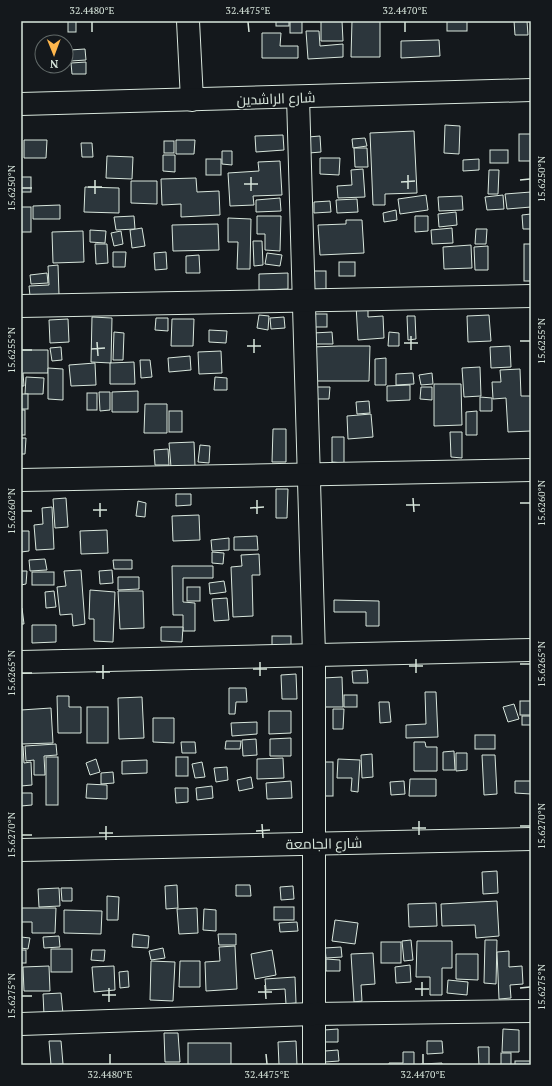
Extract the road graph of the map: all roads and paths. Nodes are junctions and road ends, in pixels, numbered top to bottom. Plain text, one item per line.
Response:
1 (188, 21) edge
2 (531, 90) edge
3 (298, 97) junction
4 (192, 100) junction
5 (21, 104) edge
6 (531, 296) edge
7 (304, 300) junction
8 (21, 306) edge
9 (531, 470) edge
10 (310, 474) junction
11 (21, 480) edge
12 (531, 650) edge
13 (314, 655) junction
14 (21, 662) edge
15 (531, 839) edge
16 (315, 843) junction
17 (21, 850) edge
18 (531, 1011) edge
19 (314, 1014) junction
20 (21, 1024) edge
21 (314, 1065) edge

1 - 4 street
2 - 3 street, شارع الراشدين
3 - 4 street, شارع الراشدين
3 - 7 street
4 - 5 street, شارع الراشدين
6 - 7 street
7 - 8 street
7 - 10 street
9 - 10 street
10 - 11 street
10 - 13 street
12 - 13 street
13 - 14 street
13 - 16 street
15 - 16 street, شارع الجامعة
16 - 17 street, شارع الجامعة
16 - 19 street
18 - 19 street
19 - 20 street
19 - 21 street

